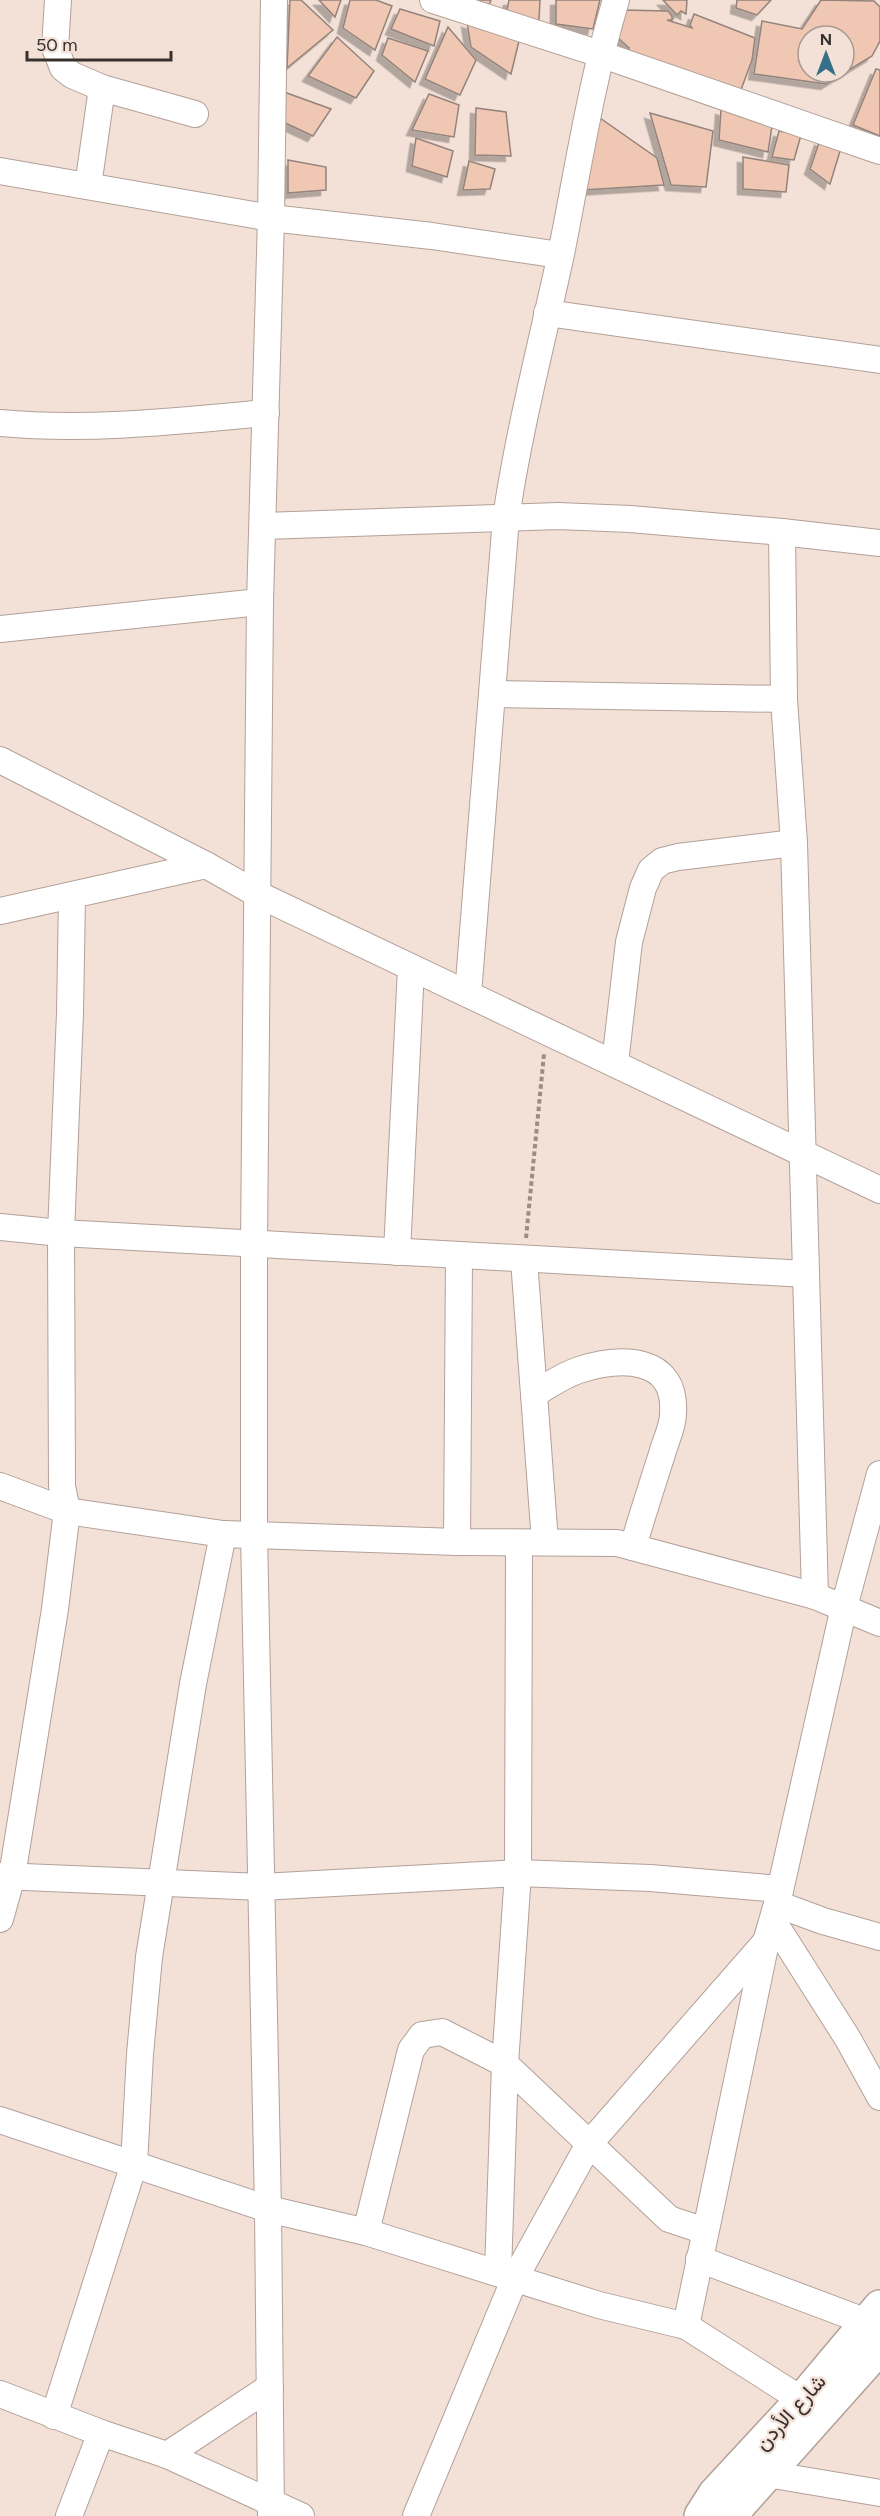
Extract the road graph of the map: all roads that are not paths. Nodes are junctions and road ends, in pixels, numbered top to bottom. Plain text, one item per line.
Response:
1 (58, 0) edge
2 (274, 0) edge
3 (433, 0) edge
4 (616, 0) edge
5 (600, 54) junction
6 (102, 88) junction
7 (195, 114) dead end
8 (880, 152) edge
9 (0, 171) edge
10 (88, 186) junction
11 (271, 218) junction
12 (560, 255) junction
13 (547, 313) junction
14 (880, 360) edge
15 (266, 413) junction
16 (0, 423) edge
17 (506, 518) junction
18 (263, 526) junction
19 (782, 531) junction
20 (880, 543) edge
21 (260, 602) junction
22 (0, 629) edge
23 (493, 694) junction
24 (784, 699) junction
25 (0, 760) edge
26 (794, 843) junction
27 (206, 865) junction
28 (258, 895) junction
29 (72, 896) junction
30 (0, 911) edge
31 (411, 968) junction
32 (468, 994) junction
33 (615, 1064) junction
34 (804, 1153) junction
35 (880, 1190) edge
36 (0, 1227) edge
37 (61, 1233) junction
38 (254, 1244) junction
39 (397, 1252) junction
40 (459, 1256) junction
41 (524, 1260) junction
42 (806, 1274) junction
43 (534, 1394) junction
44 (880, 1474) edge
45 (0, 1486) edge
46 (67, 1511) junction
47 (223, 1533) junction
48 (254, 1533) junction
49 (457, 1542) junction
50 (545, 1542) junction
51 (519, 1543) junction
52 (633, 1547) junction
53 (815, 1596) junction
54 (844, 1607) junction
55 (880, 1623) edge
56 (518, 1873) junction
57 (6, 1876) edge
58 (162, 1882) junction
59 (261, 1887) junction
60 (774, 1914) junction
61 (0, 1919) edge
62 (880, 1937) edge
63 (505, 2064) junction
64 (880, 2097) edge
65 (0, 2120) edge
66 (590, 2144) junction
67 (134, 2164) junction
68 (268, 2209) junction
69 (705, 2231) junction
70 (366, 2232) junction
71 (699, 2259) junction
72 (506, 2275) junction
73 (876, 2325) edge
74 (686, 2326) junction
75 (270, 2387) junction
76 (0, 2394) edge
77 (802, 2400) junction
78 (54, 2415) junction
79 (101, 2433) junction
80 (167, 2455) junction
81 (767, 2474) junction
82 (880, 2493) edge
83 (271, 2509) edge
84 (69, 2516) edge
85 (301, 2516) edge
86 (416, 2516) edge
87 (701, 2516) edge
88 (732, 2516) edge

1 - 6 street
2 - 11 street
3 - 5 street
4 - 5 street
5 - 8 street
5 - 12 street
6 - 7 street
6 - 10 street
9 - 10 street
10 - 11 street
11 - 12 street
11 - 15 street
12 - 13 street
13 - 14 street
13 - 17 street
15 - 16 street
15 - 18 street
17 - 18 street
17 - 19 street
17 - 23 street
18 - 21 street
19 - 20 street
19 - 24 street
21 - 22 street
21 - 28 street
23 - 24 street
23 - 32 street
24 - 26 street
25 - 27 street
26 - 33 street
26 - 34 street
27 - 28 street
27 - 29 street
28 - 31 street
28 - 38 street
29 - 30 street
29 - 37 street
31 - 32 street
31 - 39 street
32 - 33 street
33 - 34 street
34 - 35 street
34 - 42 street
36 - 37 street
37 - 38 street
37 - 46 street
38 - 39 street
38 - 48 street
39 - 40 street
40 - 41 street
40 - 49 street
41 - 42 street
41 - 43 street
42 - 53 street
43 - 50 street
43 - 52 street
44 - 54 street
45 - 46 street
46 - 47 street
46 - 57 street
47 - 48 street
47 - 58 street
48 - 49 street
48 - 59 street
49 - 51 street
50 - 51 street
50 - 52 street
51 - 56 street
52 - 53 street
53 - 54 street
54 - 55 street
54 - 60 street
56 - 59 street
56 - 60 street
56 - 63 street
57 - 58 street
57 - 61 street
58 - 59 street
58 - 67 street
59 - 68 street
60 - 62 street
60 - 64 street
60 - 66 street
60 - 69 street
63 - 66 street
63 - 70 street
63 - 72 street
65 - 67 street
66 - 69 street
66 - 72 street
67 - 68 street
67 - 78 street
68 - 70 street
68 - 75 street
69 - 71 street
70 - 72 street
71 - 73 street
71 - 74 street
72 - 74 street
72 - 86 street
73 - 77 highway, شارع الأردن
73 - 81 highway, شارع الأردن
74 - 77 street
75 - 80 street
75 - 83 street
76 - 78 street
77 - 87 highway, شارع الأردن
78 - 79 street
79 - 80 street
79 - 84 street
80 - 83 street
81 - 82 street
81 - 88 highway, شارع الأردن
83 - 85 street

